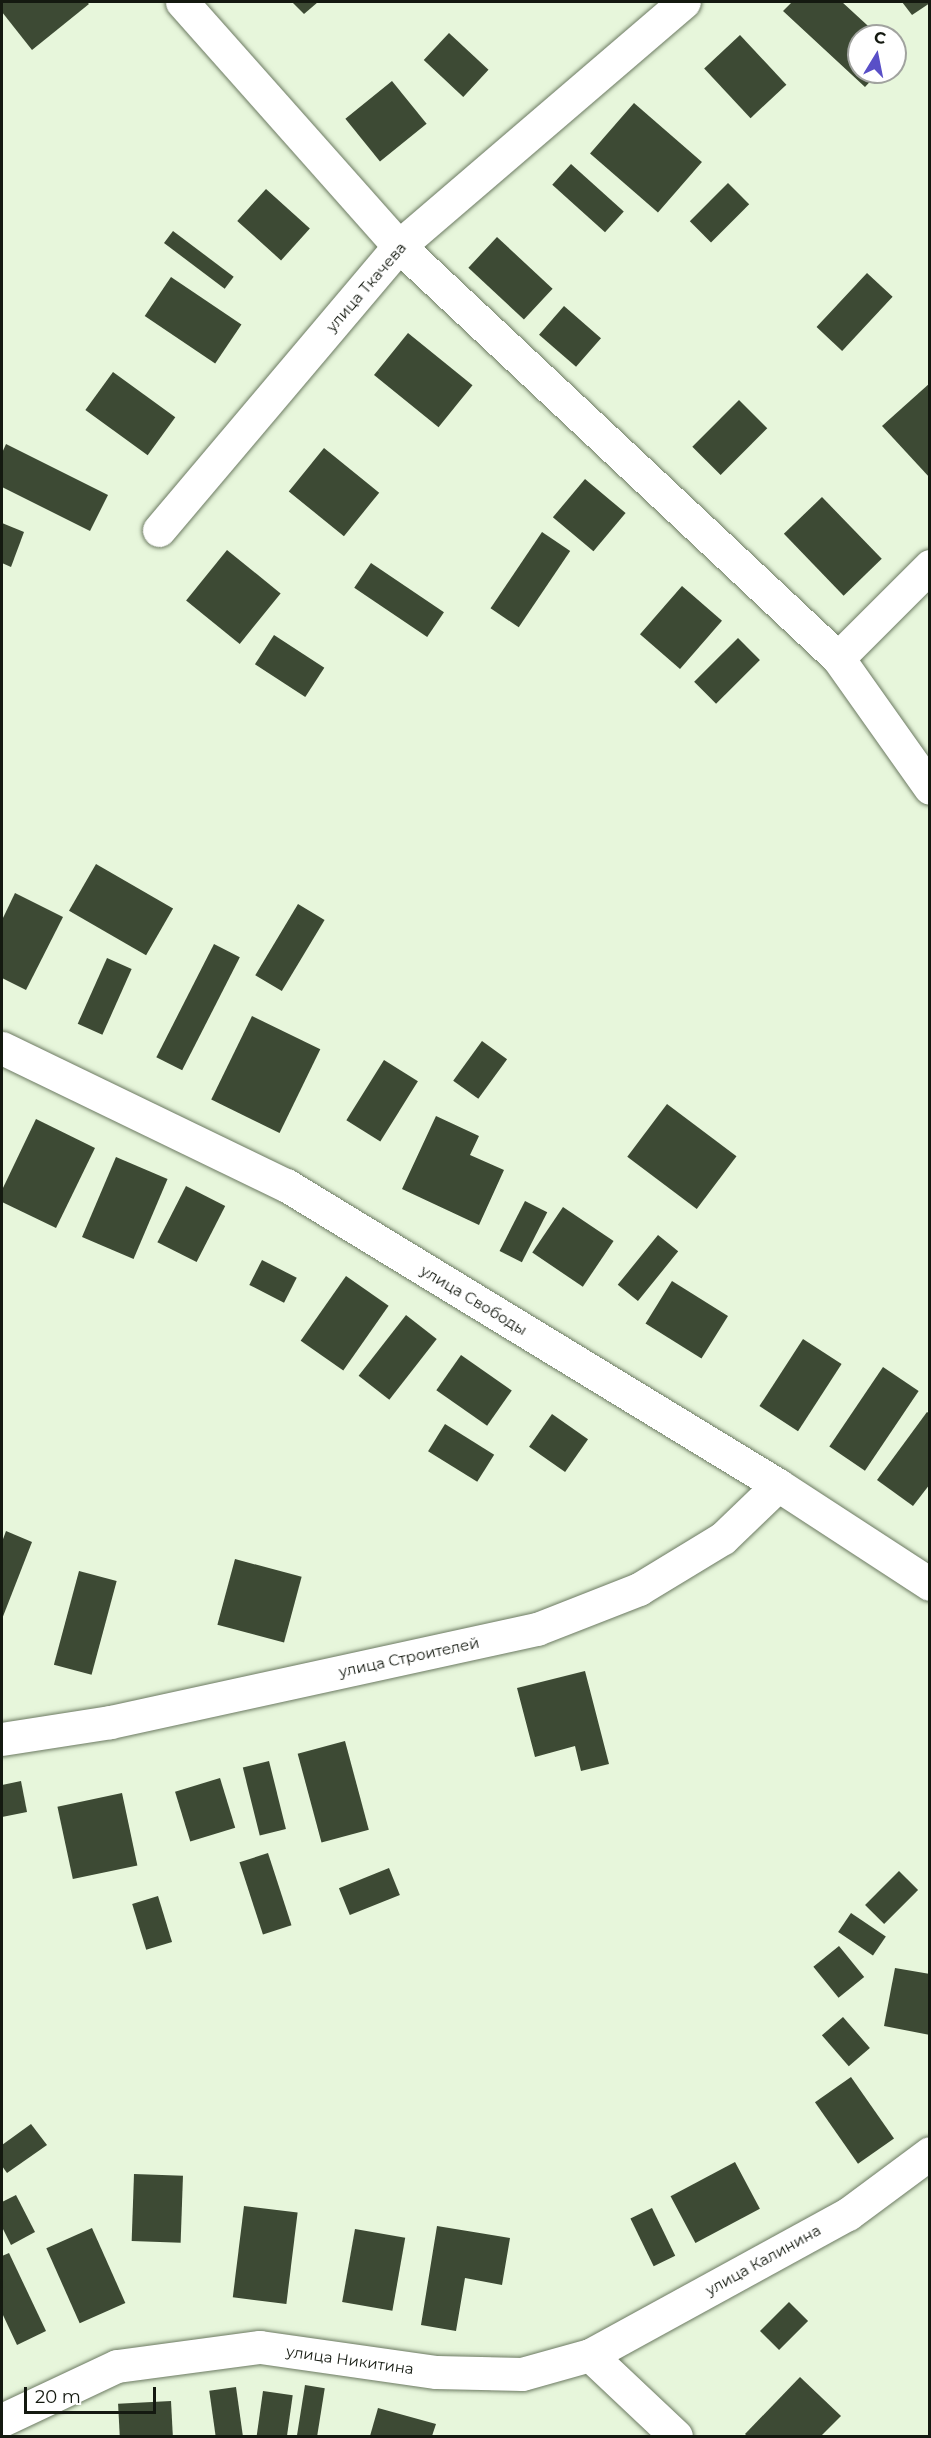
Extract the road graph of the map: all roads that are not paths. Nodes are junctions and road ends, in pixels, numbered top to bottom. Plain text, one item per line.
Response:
1 (182, 2) edge
2 (684, 2) edge
3 (399, 246) junction
4 (159, 530) dead end
5 (930, 566) edge
6 (838, 658) junction
7 (930, 788) edge
8 (2, 1048) edge
9 (778, 1485) junction
10 (930, 1584) edge
11 (2, 1739) edge
12 (930, 2153) edge
13 (590, 2355) junction
14 (2, 2420) edge
15 (676, 2436) edge

1 - 3 street
2 - 3 street, улица Ткачева
3 - 4 street, улица Ткачева
3 - 6 street
5 - 6 street
6 - 7 street
8 - 9 street, улица Свободы
9 - 10 street, улица Свободы
9 - 11 street, улица Строителей
12 - 13 street, улица Калинина
13 - 14 street, улица Никитина
13 - 15 street

